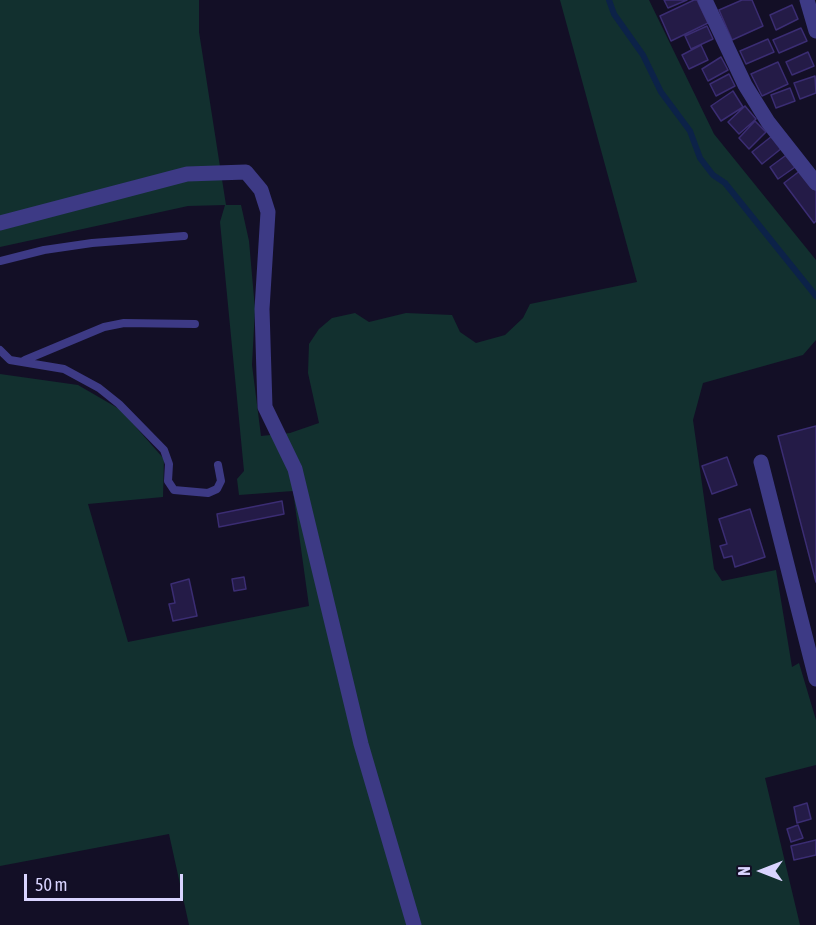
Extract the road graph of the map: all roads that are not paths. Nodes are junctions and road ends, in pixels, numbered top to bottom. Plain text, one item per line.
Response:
1 (705, 0) edge
2 (807, 0) edge
3 (816, 31) edge
4 (816, 183) edge
5 (0, 223) edge
6 (184, 236) dead end
7 (0, 261) edge
8 (195, 324) dead end
9 (0, 350) edge
10 (18, 362) junction
11 (761, 462) dead end
12 (218, 465) dead end
13 (811, 640) edge
14 (816, 679) edge
15 (414, 925) edge

1 - 4 street
2 - 3 street
5 - 15 street
6 - 7 lane
8 - 10 lane
9 - 10 lane
10 - 12 lane
11 - 13 street
13 - 14 street

